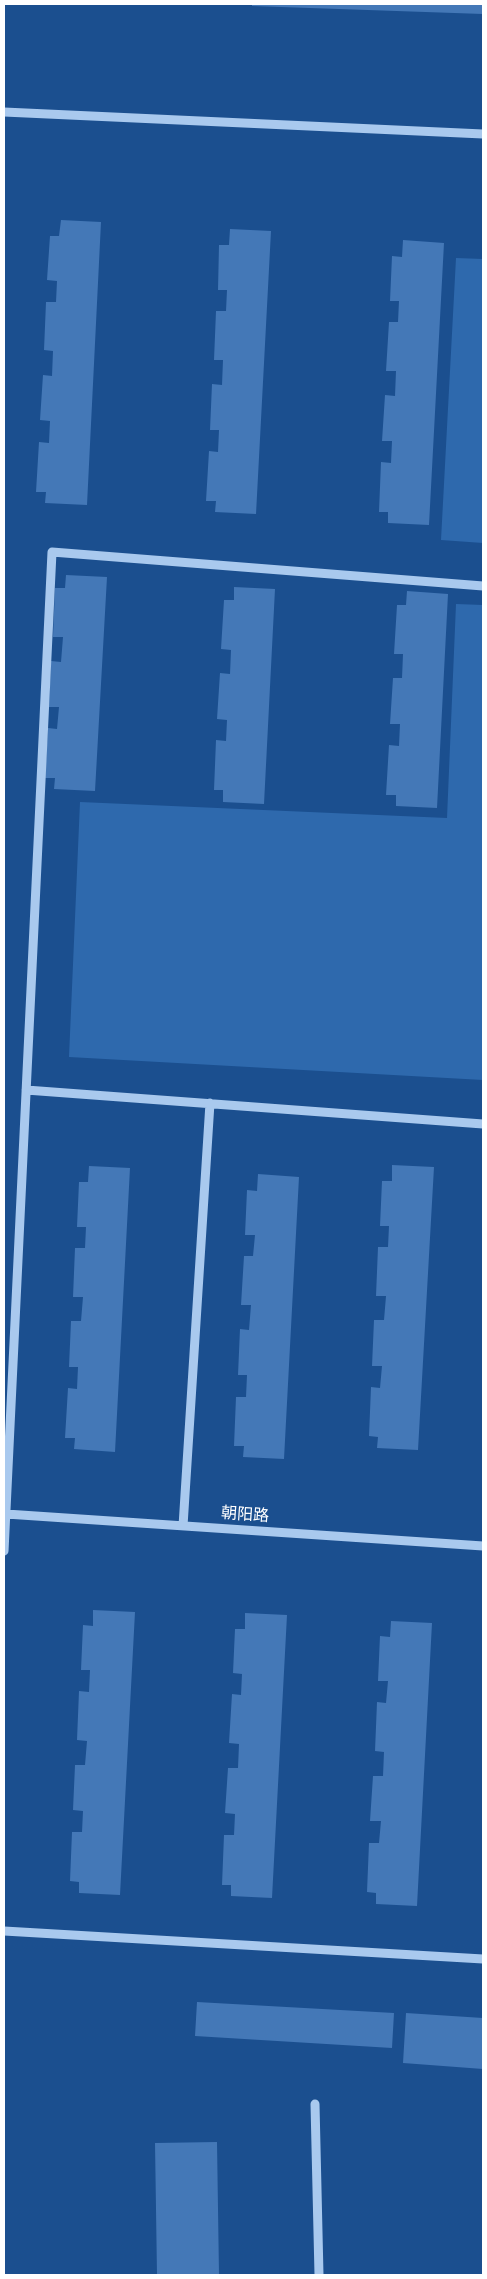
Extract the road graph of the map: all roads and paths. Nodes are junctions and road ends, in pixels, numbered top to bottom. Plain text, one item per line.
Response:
1 (4, 112) edge
2 (483, 134) edge
3 (483, 586) edge
4 (26, 1090) junction
5 (210, 1103) junction
6 (483, 1124) edge
7 (6, 1514) junction
8 (183, 1526) junction
9 (483, 1546) edge
10 (4, 1551) edge
11 (4, 1931) edge
12 (483, 1959) edge
13 (315, 2104) dead end
14 (320, 2275) edge

1 - 2 street
3 - 4 street
4 - 5 street
4 - 7 street
5 - 6 street
5 - 8 street
7 - 8 street, 朝阳路
7 - 10 street
8 - 9 street, 朝阳路
11 - 12 street
13 - 14 street

